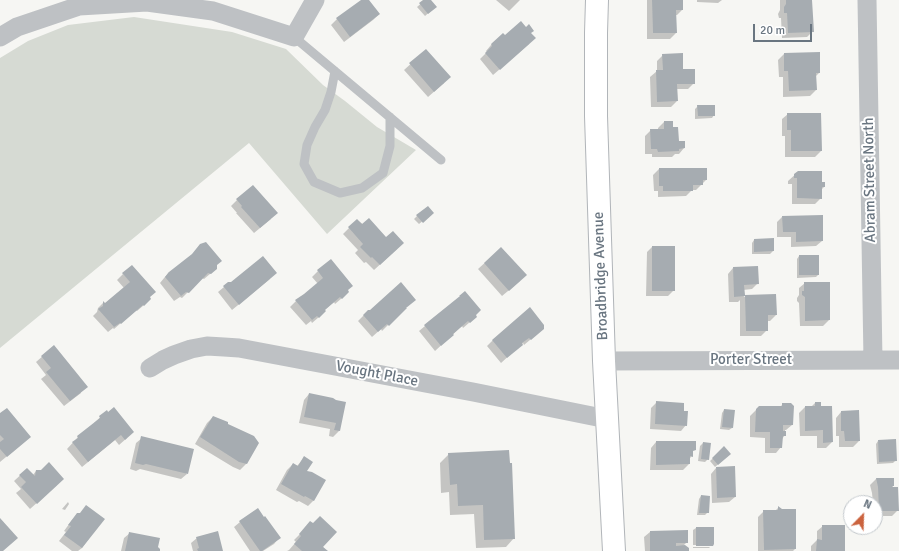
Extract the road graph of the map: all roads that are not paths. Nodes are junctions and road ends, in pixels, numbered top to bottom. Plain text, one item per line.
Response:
1 (315, 0) edge
2 (597, 0) edge
3 (867, 0) edge
4 (294, 37) junction
5 (0, 38) edge
6 (335, 71) junction
7 (390, 117) junction
8 (441, 160) dead end
9 (873, 360) junction
10 (899, 360) edge
11 (604, 361) junction
12 (150, 368) dead end
13 (607, 419) junction
14 (614, 551) edge

1 - 4 street
2 - 11 main road, Broadbridge Avenue
3 - 9 street, Abram Street North
4 - 5 street
4 - 6 lane
6 - 7 lane
6 - 7 lane
7 - 8 lane
9 - 10 street, Porter Street
9 - 11 street, Porter Street
11 - 13 main road, Broadbridge Avenue
12 - 13 street, Vought Place
13 - 14 main road, Broadbridge Avenue

